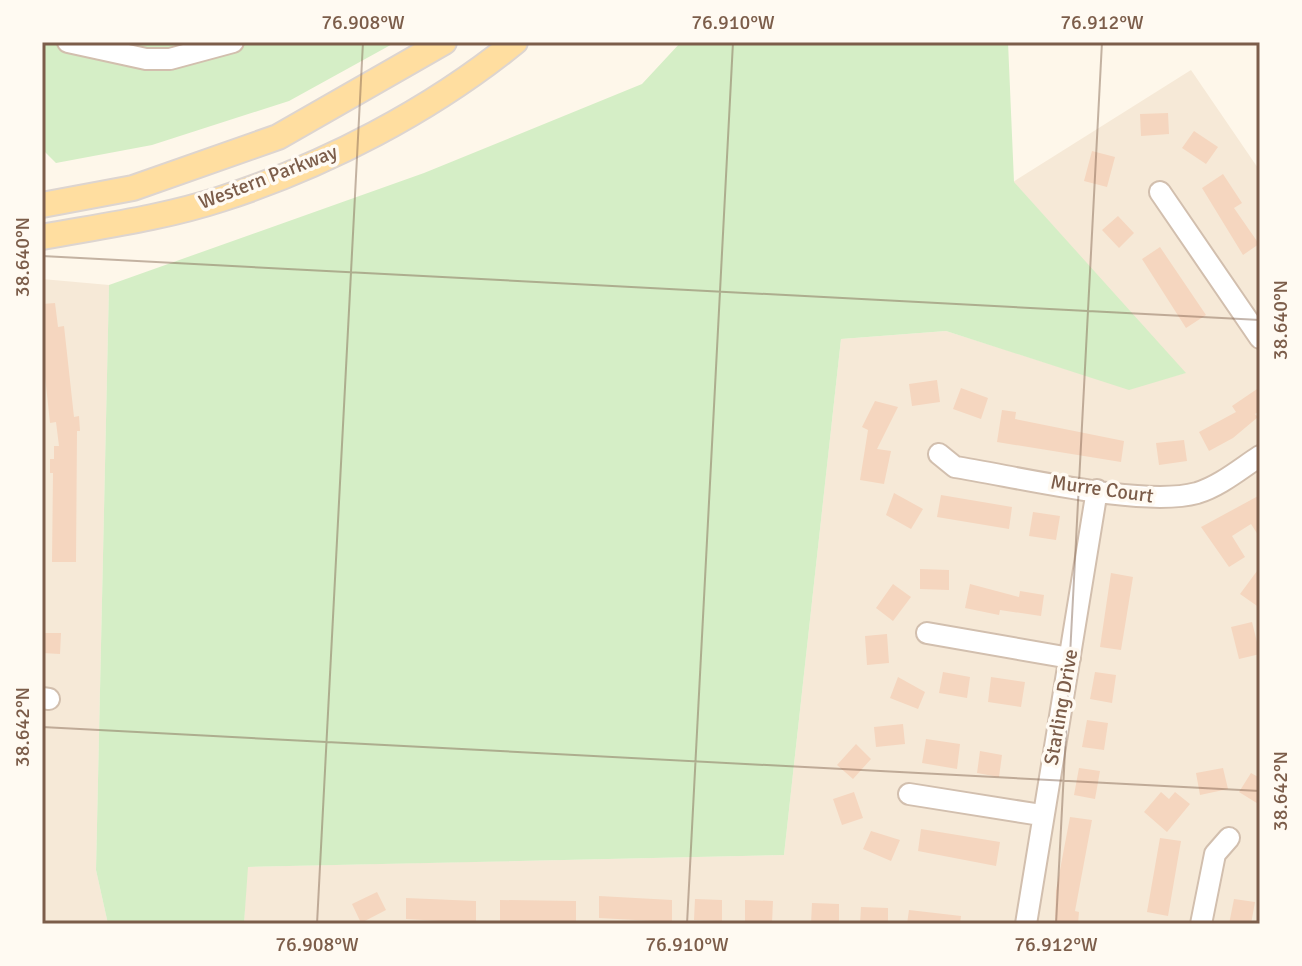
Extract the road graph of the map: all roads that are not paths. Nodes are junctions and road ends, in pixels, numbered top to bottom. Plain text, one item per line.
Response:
1 (68, 42) edge
2 (233, 42) edge
3 (444, 42) edge
4 (515, 42) edge
5 (1160, 192) dead end
6 (42, 205) edge
7 (42, 237) edge
8 (1260, 338) edge
9 (939, 454) dead end
10 (1260, 456) edge
11 (1097, 490) junction
12 (927, 633) dead end
13 (1070, 658) junction
14 (909, 794) dead end
15 (1041, 815) junction
16 (1229, 838) dead end
17 (1026, 924) edge
18 (1201, 924) edge

1 - 2 street
3 - 6 main road, Western Parkway
4 - 7 main road, Western Parkway
5 - 8 street
9 - 11 street, Murre Court
10 - 11 street, Murre Court
11 - 13 street, Starling Drive
12 - 13 street
13 - 15 street, Starling Drive
14 - 15 street
15 - 17 street, Starling Drive
16 - 18 street

